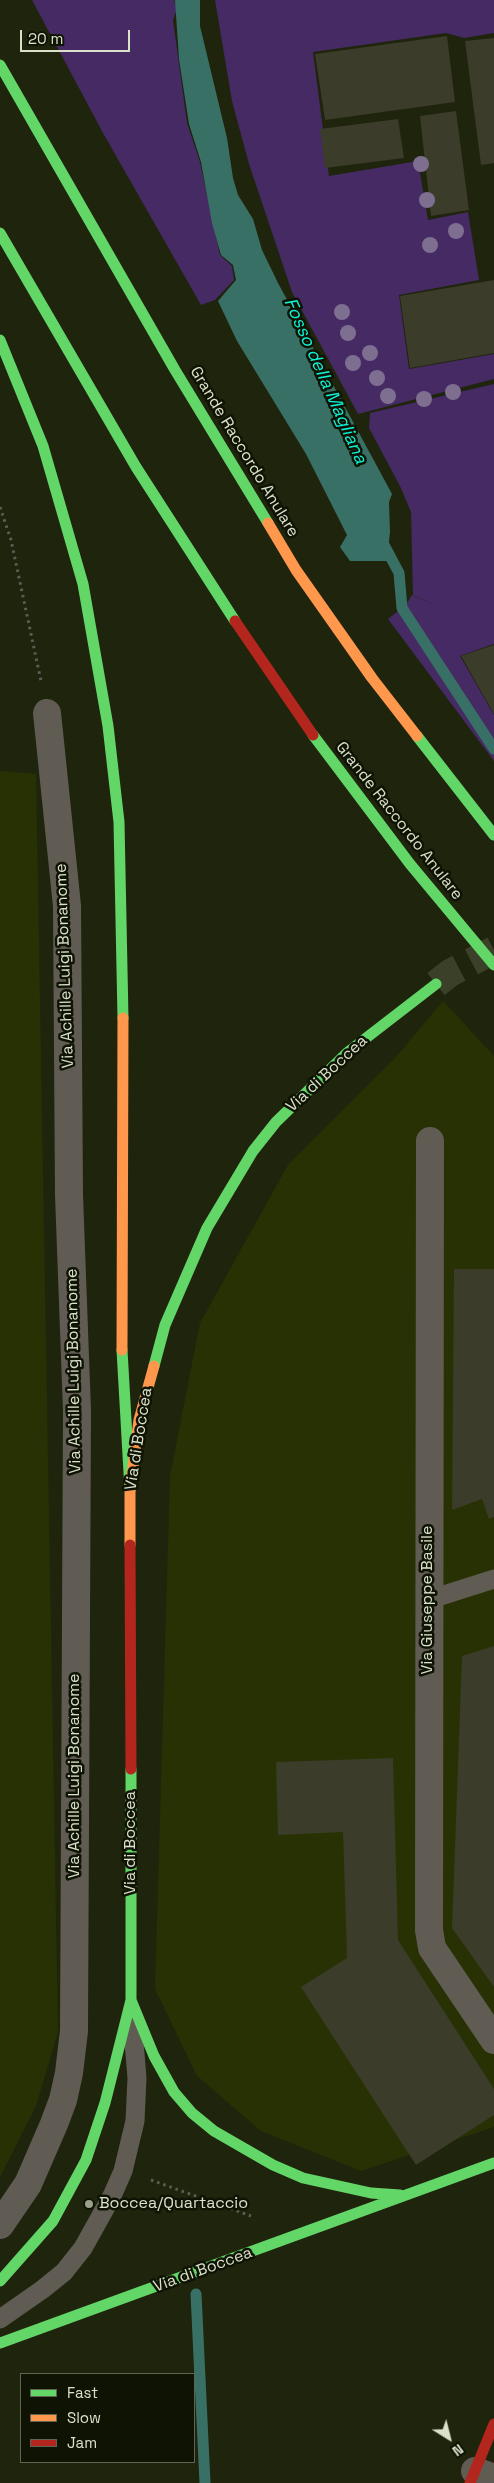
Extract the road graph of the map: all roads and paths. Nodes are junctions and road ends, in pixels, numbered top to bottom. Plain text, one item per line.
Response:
1 (0, 65) edge
2 (0, 233) edge
3 (0, 340) edge
4 (0, 507) edge
5 (47, 714) joint
6 (494, 835) edge
7 (494, 965) edge
8 (436, 984) tunnel mouth
9 (430, 1140) dead end
10 (130, 1490) junction
11 (494, 1579) edge
12 (428, 1600) junction
13 (131, 2000) junction
14 (494, 2040) edge
15 (494, 2163) edge
16 (123, 2171) junction
17 (406, 2195) junction
18 (0, 2225) edge
19 (274, 2244) junction
20 (0, 2281) edge
21 (0, 2319) edge
22 (0, 2343) edge
23 (494, 2424) edge
24 (480, 2477) edge

1 - 6 main road, Grande Raccordo Anulare
2 - 7 main road, Grande Raccordo Anulare, bridge
3 - 10 main road
4 - 5 path
5 - 18 street, Via Achille Luigi Bonanome
8 - 10 main road, Via di Boccea
9 - 12 street, Via Giuseppe Basile
10 - 13 main road, Via di Boccea
11 - 12 lane
12 - 14 street, Via Giuseppe Basile
13 - 16 lane, Via di Boccea
13 - 17 main road, Via di Boccea
13 - 20 main road, Via di Boccea
15 - 17 main road, Via di Boccea
16 - 19 path
16 - 21 lane, Via di Boccea
17 - 19 main road, Via di Boccea
19 - 22 main road, Via di Boccea
23 - 24 main road

